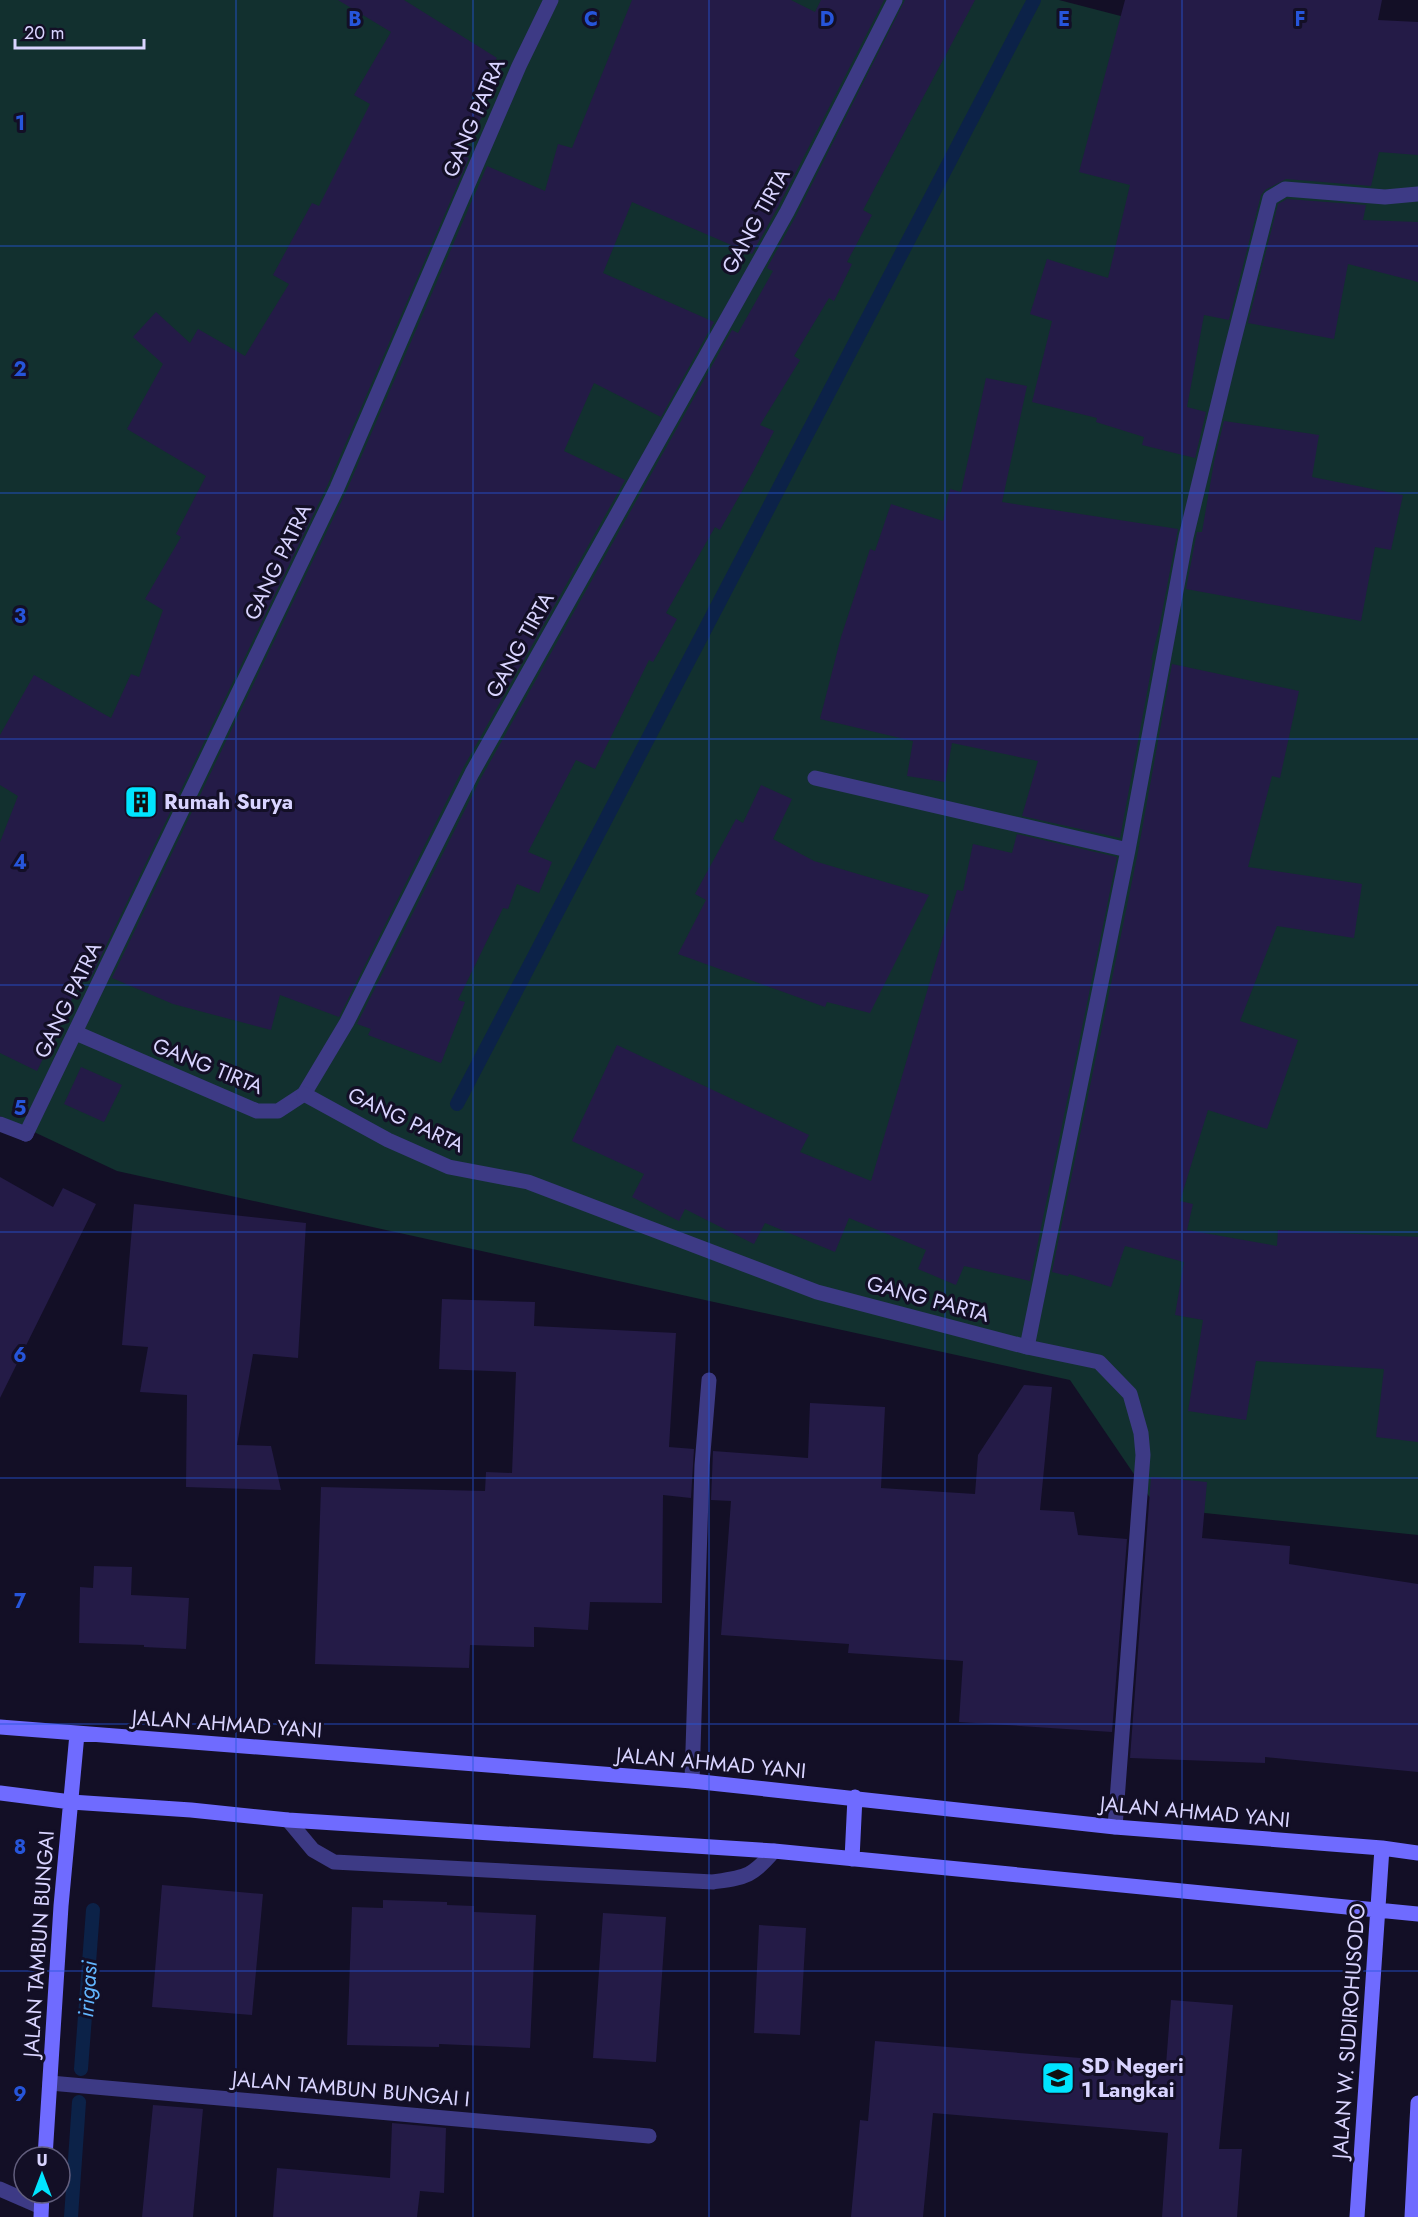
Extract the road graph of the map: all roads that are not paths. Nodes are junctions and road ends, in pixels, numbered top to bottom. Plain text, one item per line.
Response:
1 (551, 0) edge
2 (896, 0) edge
3 (1418, 194) edge
4 (815, 778) dead end
5 (1128, 850) junction
6 (76, 1033) junction
7 (304, 1094) junction
8 (0, 1124) edge
9 (1027, 1347) junction
10 (709, 1380) dead end
11 (0, 1727) edge
12 (77, 1734) junction
13 (692, 1781) junction
14 (0, 1793) edge
15 (855, 1797) junction
16 (71, 1802) junction
17 (288, 1820) junction
18 (1115, 1827) junction
19 (1382, 1848) junction
20 (774, 1851) junction
21 (1418, 1853) edge
22 (852, 1859) junction
23 (1378, 1910) junction
24 (1418, 1914) edge
25 (50, 2083) junction
26 (1418, 2103) edge
27 (649, 2136) dead end
28 (46, 2145) edge
29 (0, 2189) edge
30 (41, 2206) edge
31 (1357, 2217) edge
32 (1412, 2217) edge

1 - 6 street, GANG PATRA
2 - 7 street, GANG TIRTA
3 - 5 street
4 - 5 street
5 - 9 street
6 - 7 street, GANG TIRTA
6 - 8 street, GANG PATRA
7 - 9 street, GANG PARTA
9 - 18 street, GANG PARTA
10 - 13 street
11 - 12 main road, JALAN AHMAD YANI
12 - 13 main road, JALAN AHMAD YANI
12 - 16 main road, JALAN TAMBUN BUNGAI
13 - 15 main road, JALAN AHMAD YANI
14 - 16 main road
15 - 18 main road, JALAN AHMAD YANI
15 - 22 main road
16 - 17 main road
16 - 25 main road, JALAN TAMBUN BUNGAI
17 - 20 main road
17 - 20 street
18 - 19 main road, JALAN AHMAD YANI
19 - 21 main road, JALAN AHMAD YANI
19 - 23 main road, JALAN W. SUDIROHUSODO
20 - 22 main road
22 - 23 main road
23 - 24 main road
23 - 31 main road, JALAN W. SUDIROHUSODO
25 - 27 street, JALAN TAMBUN BUNGAI I
25 - 28 main road, JALAN TAMBUN BUNGAI
26 - 32 main road
29 - 30 street

